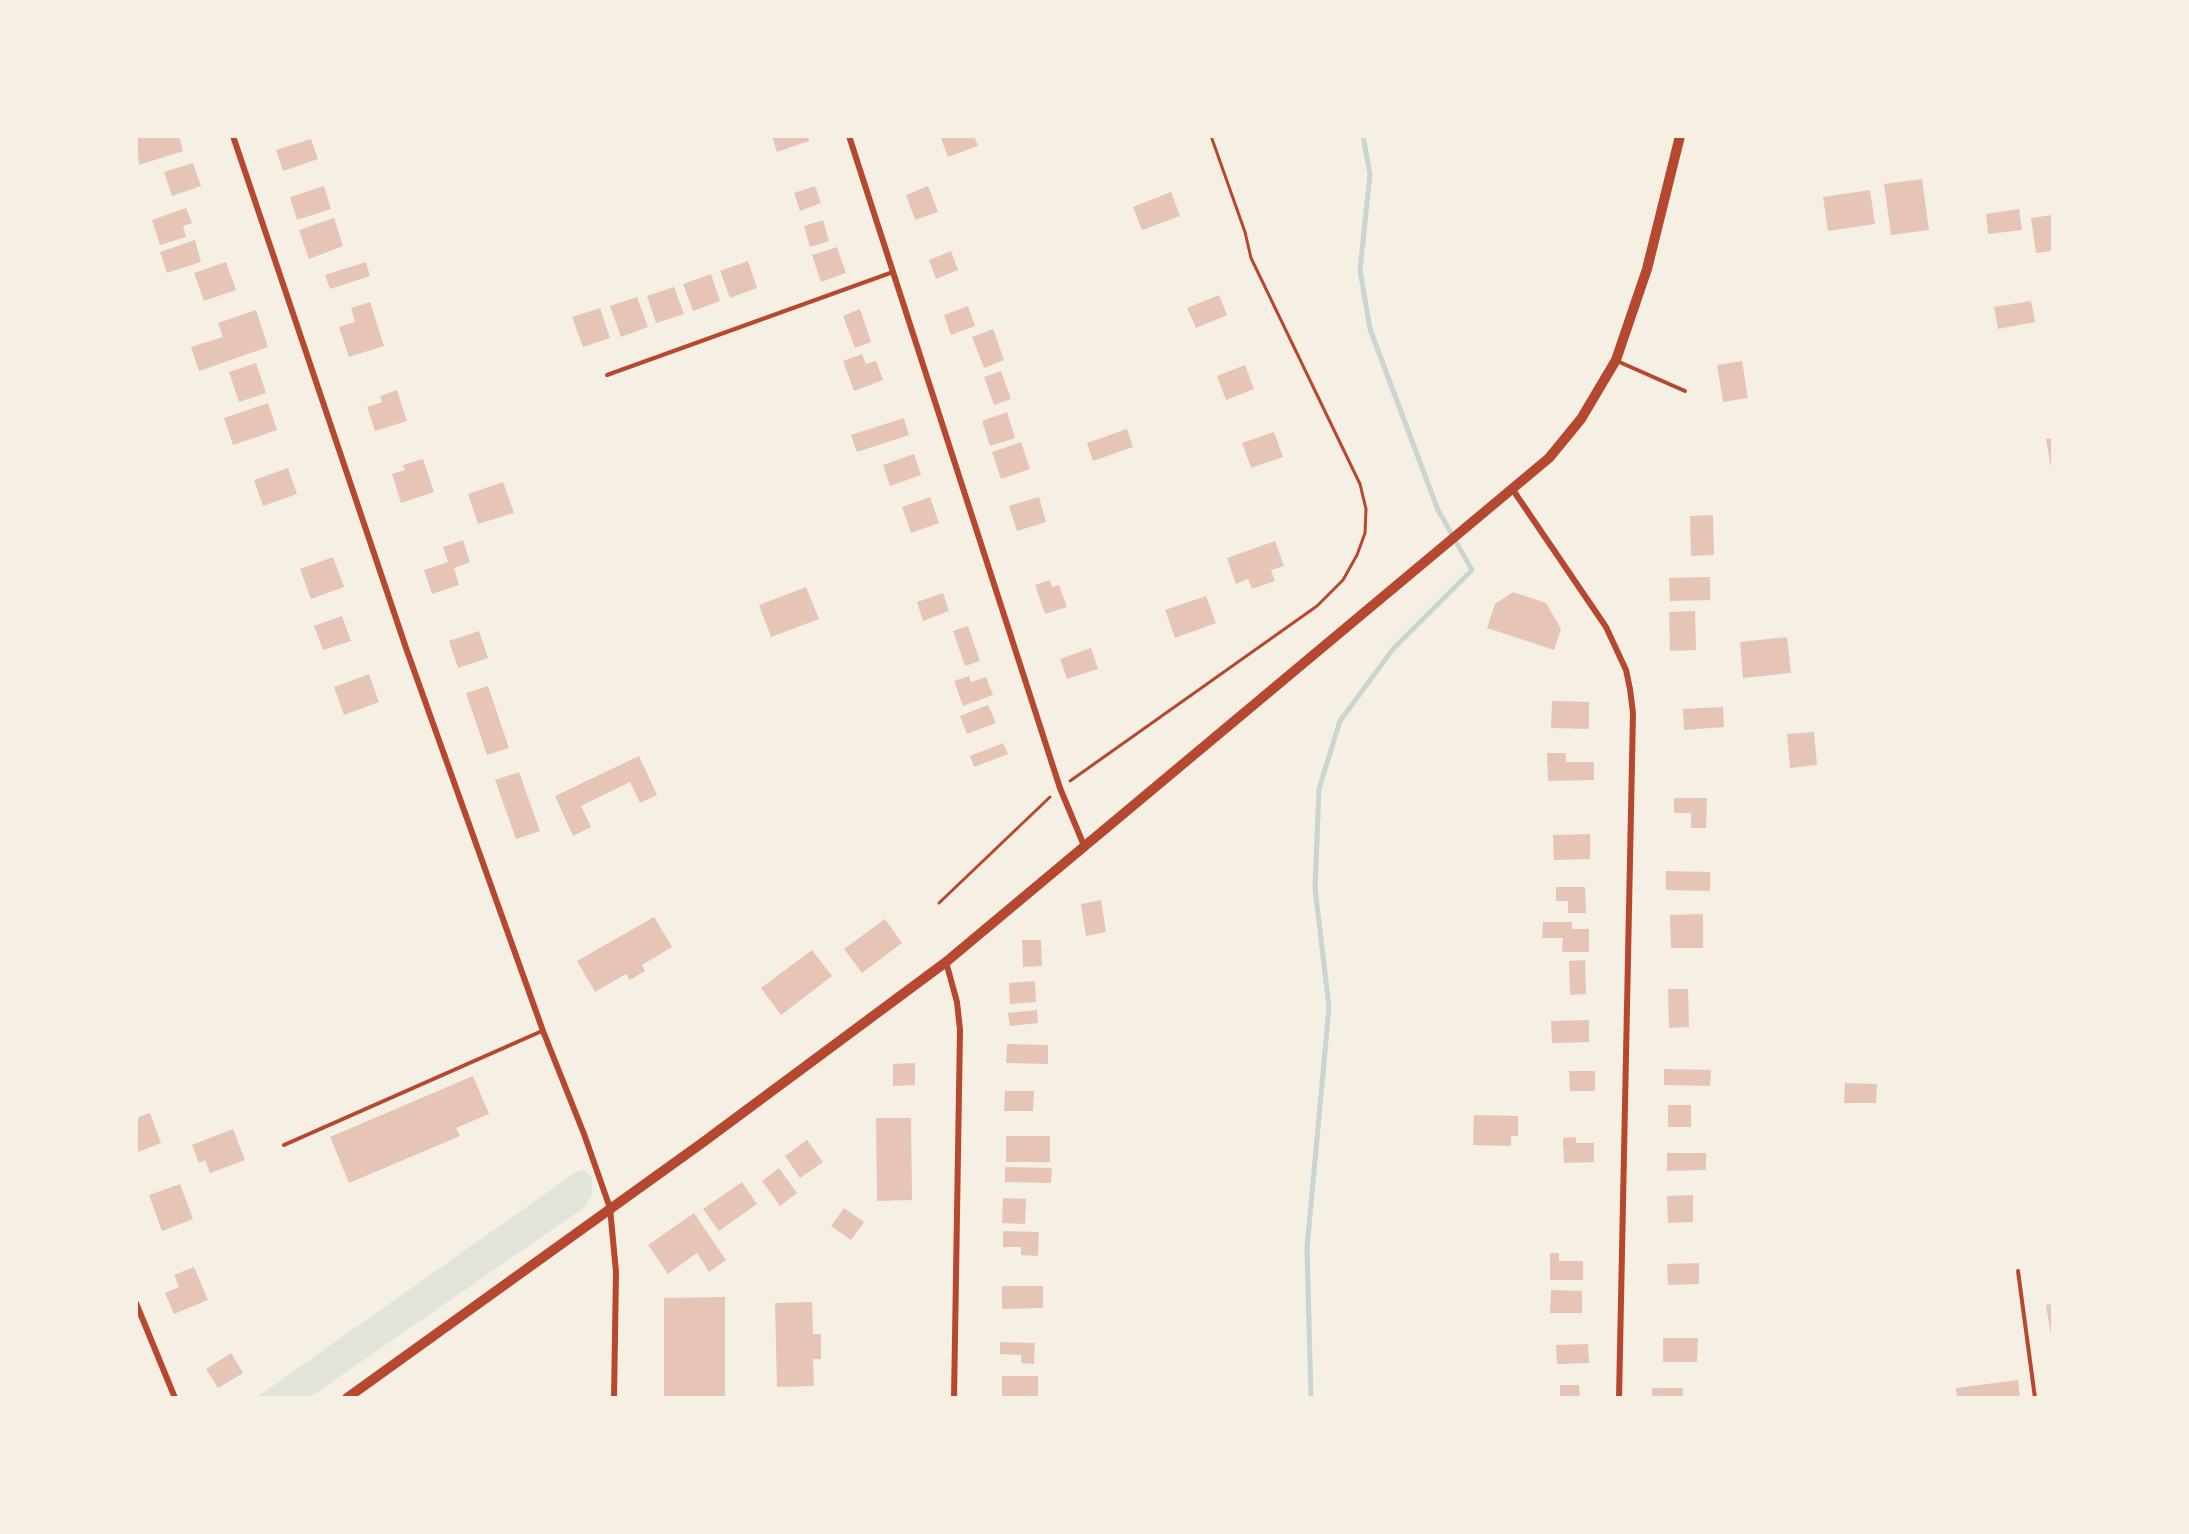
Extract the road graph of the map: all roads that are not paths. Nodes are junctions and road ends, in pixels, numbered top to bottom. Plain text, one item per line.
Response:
1 (233, 136) edge
2 (849, 136) edge
3 (1680, 136) edge
4 (893, 272) junction
5 (1616, 360) junction
6 (607, 375) dead end
7 (1684, 391) dead end
8 (1513, 490) junction
9 (1085, 848) junction
10 (946, 962) junction
11 (543, 1031) junction
12 (284, 1145) dead end
13 (610, 1208) junction
14 (2018, 1271) dead end
15 (136, 1303) edge
16 (175, 1398) edge
17 (347, 1398) edge
18 (614, 1398) edge
19 (954, 1398) edge
20 (1619, 1398) edge
21 (2035, 1398) edge

1 - 11 street
2 - 4 street
3 - 5 street
4 - 6 lane
4 - 9 street
5 - 7 lane
5 - 8 street
8 - 9 street
8 - 20 street
9 - 10 street
10 - 13 street
10 - 19 street
11 - 12 lane
11 - 13 street
13 - 17 street
13 - 18 street
14 - 21 lane
15 - 16 street

